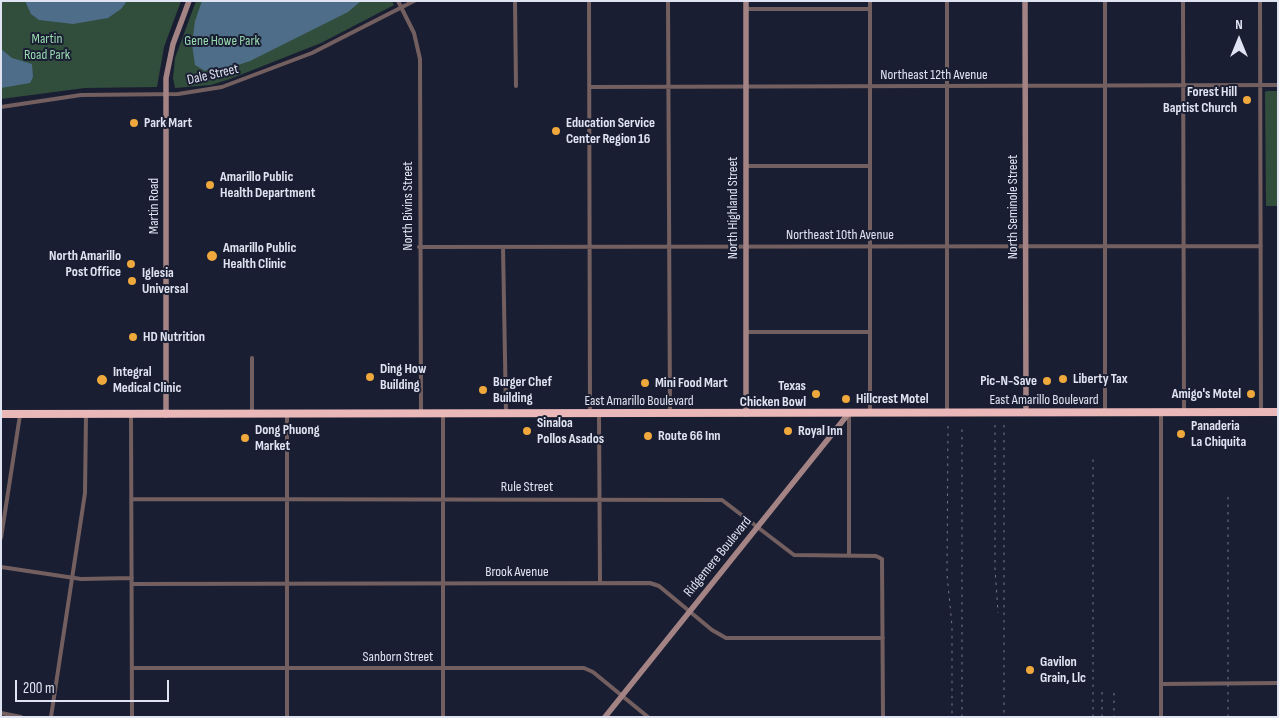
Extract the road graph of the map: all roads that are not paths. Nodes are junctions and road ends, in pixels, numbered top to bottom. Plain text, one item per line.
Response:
1 (189, 1) edge
2 (398, 1) edge
3 (414, 1) edge
4 (515, 1) edge
5 (590, 1) edge
6 (668, 1) edge
7 (746, 1) edge
8 (870, 1) edge
9 (947, 1) edge
10 (1025, 1) edge
11 (1105, 1) edge
12 (1183, 1) edge
13 (1260, 1) edge
14 (402, 8) junction
15 (746, 9) junction
16 (870, 9) junction
17 (1105, 85) junction
18 (1183, 85) junction
19 (1260, 85) junction
20 (1278, 85) edge
21 (516, 86) dead end
22 (746, 86) junction
23 (869, 86) junction
24 (947, 86) junction
25 (1025, 86) junction
26 (590, 87) junction
27 (668, 87) junction
28 (166, 94) junction
29 (1, 107) edge
30 (746, 166) junction
31 (869, 166) junction
32 (1105, 245) junction
33 (590, 246) junction
34 (669, 246) junction
35 (746, 246) junction
36 (869, 246) junction
37 (947, 246) junction
38 (1026, 246) junction
39 (1184, 246) junction
40 (1261, 246) junction
41 (420, 247) junction
42 (503, 247) junction
43 (746, 332) junction
44 (869, 332) junction
45 (252, 358) dead end
46 (1105, 412) junction
47 (1161, 412) junction
48 (1184, 412) junction
49 (1261, 412) junction
50 (1278, 412) edge
51 (849, 413) junction
52 (870, 413) junction
53 (947, 413) junction
54 (1026, 413) junction
55 (1, 414) edge
56 (20, 414) junction
57 (287, 414) junction
58 (421, 414) junction
59 (443, 414) junction
60 (506, 414) junction
61 (590, 414) junction
62 (599, 414) junction
63 (670, 414) junction
64 (746, 414) junction
65 (86, 415) junction
66 (131, 415) junction
67 (166, 415) junction
68 (252, 415) junction
69 (443, 498) junction
70 (287, 499) junction
71 (599, 499) junction
72 (132, 500) junction
73 (759, 528) junction
74 (1, 538) edge
75 (849, 556) junction
76 (1, 567) edge
77 (73, 578) junction
78 (132, 578) junction
79 (600, 583) junction
80 (132, 584) junction
81 (287, 584) junction
82 (443, 584) junction
83 (690, 612) junction
84 (883, 638) junction
85 (132, 668) junction
86 (287, 668) junction
87 (444, 668) junction
88 (1278, 683) edge
89 (1162, 684) junction
90 (622, 696) junction
91 (1, 713) edge
92 (21, 717) edge
93 (51, 717) edge
94 (132, 717) edge
95 (287, 717) edge
96 (444, 717) edge
97 (606, 717) edge
98 (648, 717) edge
99 (883, 717) edge
100 (1161, 717) edge

1 - 28 street, Martin Road
2 - 14 street, North Bivins Street
3 - 14 street, Dale Street
4 - 21 street
5 - 26 street
6 - 27 street
7 - 15 street, North Highland Street
8 - 16 street
9 - 24 street
10 - 25 street, North Seminole Street
11 - 17 street
12 - 18 street
13 - 19 street
14 - 28 street, Dale Street
14 - 41 street, North Bivins Street
15 - 16 street
15 - 22 street, North Highland Street
16 - 23 street
17 - 18 street, Northeast 12th Avenue
17 - 25 street, Northeast 12th Avenue
17 - 32 street
18 - 19 street, Northeast 12th Avenue
18 - 39 street
19 - 20 street, Northeast 12th Avenue
19 - 40 street
22 - 23 street, Northeast 12th Avenue
22 - 27 street, Northeast 12th Avenue
22 - 30 street, North Highland Street
23 - 24 street, Northeast 12th Avenue
23 - 31 street
24 - 25 street, Northeast 12th Avenue
24 - 37 street
25 - 38 street, North Seminole Street
26 - 27 street, Northeast 12th Avenue
26 - 33 street
27 - 34 street
28 - 29 street, Dale Street
28 - 67 street, Martin Road
30 - 31 street
30 - 35 street, North Highland Street
31 - 36 street
32 - 38 street, Northeast 10th Avenue
32 - 39 street, Northeast 10th Avenue
32 - 46 street
33 - 34 street, Northeast 10th Avenue
33 - 42 street, Northeast 10th Avenue
33 - 61 street
34 - 35 street, Northeast 10th Avenue
34 - 63 street
35 - 36 street, Northeast 10th Avenue
35 - 43 street, North Highland Street
36 - 37 street, Northeast 10th Avenue
36 - 44 street
37 - 38 street, Northeast 10th Avenue
37 - 53 street
38 - 54 street, North Seminole Street
39 - 40 street, Northeast 10th Avenue
39 - 48 street
40 - 49 street
41 - 42 street, Northeast 10th Avenue
41 - 58 street, North Bivins Street
42 - 60 street
43 - 44 street
43 - 64 street, North Highland Street
44 - 52 street
45 - 68 street
46 - 47 highway, East Amarillo Boulevard
46 - 54 highway, East Amarillo Boulevard
47 - 48 highway, East Amarillo Boulevard
47 - 89 street
48 - 49 highway, East Amarillo Boulevard
49 - 50 highway, East Amarillo Boulevard
51 - 52 highway, East Amarillo Boulevard
51 - 64 highway, East Amarillo Boulevard
51 - 73 street, Ridgemere Boulevard
51 - 75 street
52 - 53 highway, East Amarillo Boulevard
53 - 54 highway, East Amarillo Boulevard
55 - 56 highway, East Amarillo Boulevard
56 - 65 highway, East Amarillo Boulevard
56 - 74 street
57 - 58 highway, East Amarillo Boulevard
57 - 68 highway, East Amarillo Boulevard
57 - 70 street
58 - 59 highway, East Amarillo Boulevard
59 - 60 highway, East Amarillo Boulevard
59 - 69 street
60 - 61 highway, East Amarillo Boulevard
61 - 62 highway, East Amarillo Boulevard
62 - 63 highway, East Amarillo Boulevard
62 - 71 street
63 - 64 highway, East Amarillo Boulevard
65 - 66 highway, East Amarillo Boulevard
65 - 77 street
66 - 67 highway, East Amarillo Boulevard
66 - 72 street
67 - 68 highway, East Amarillo Boulevard
69 - 70 street, Rule Street
69 - 71 street, Rule Street
69 - 82 street
70 - 72 street, Rule Street
70 - 81 street
71 - 73 street, Rule Street
71 - 79 street
72 - 78 street
73 - 75 street, Rule Street
73 - 83 street, Ridgemere Boulevard
75 - 84 street, Rule Street
76 - 77 street
77 - 78 street
77 - 93 street
78 - 80 street
79 - 82 street, Brook Avenue
79 - 83 street, Brook Avenue
80 - 81 street, Brook Avenue
80 - 85 street
81 - 82 street, Brook Avenue
81 - 86 street
82 - 87 street
83 - 84 street, Brook Avenue
83 - 90 street, Ridgemere Boulevard
84 - 99 street
85 - 86 street, Sanborn Street
85 - 94 street
86 - 87 street, Sanborn Street
86 - 95 street
87 - 90 street, Sanborn Street
87 - 96 street
88 - 89 street
89 - 100 street
90 - 97 street, Ridgemere Boulevard
90 - 98 street, Sanborn Street
91 - 92 street

